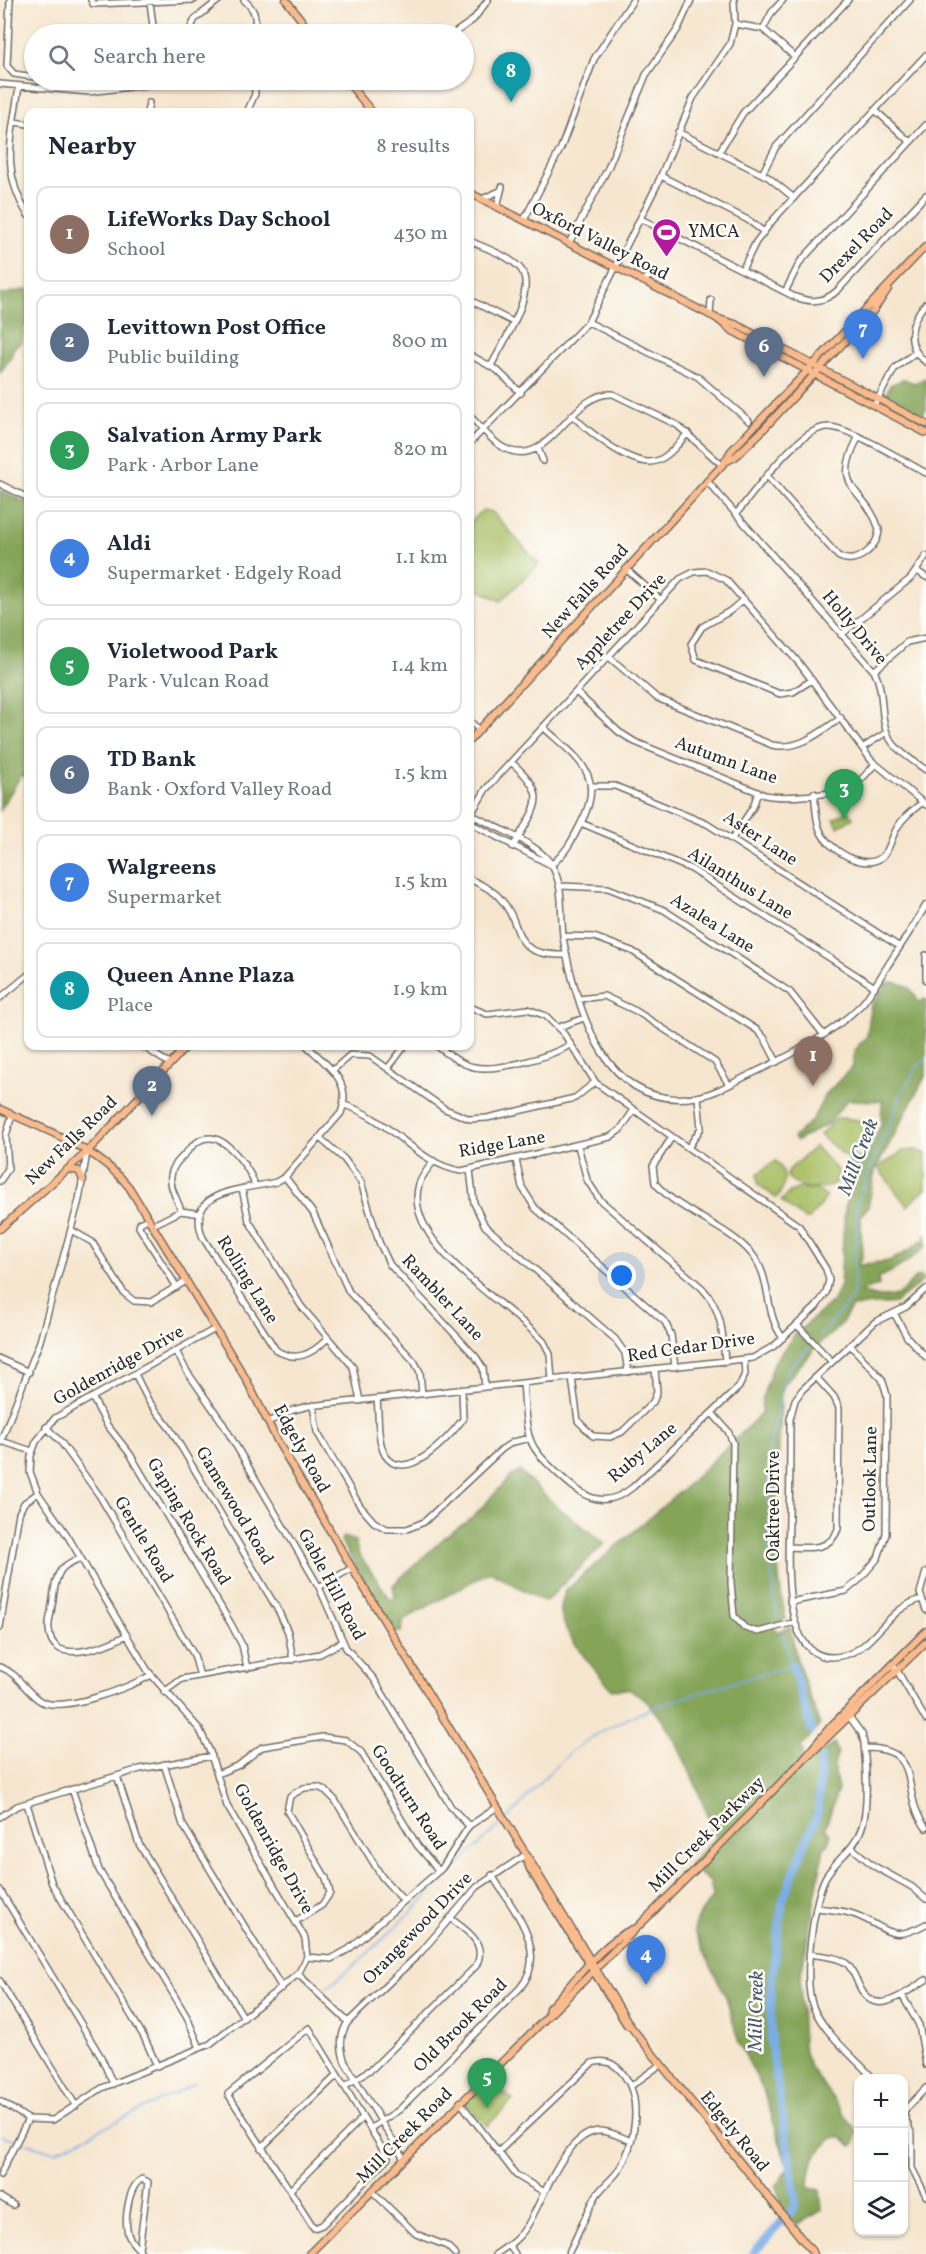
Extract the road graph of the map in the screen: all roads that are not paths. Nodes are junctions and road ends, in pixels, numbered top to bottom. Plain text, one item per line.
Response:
1 (10, 0) edge
2 (91, 0) edge
3 (194, 0) edge
4 (219, 0) edge
5 (244, 0) edge
6 (488, 0) edge
7 (633, 0) edge
8 (691, 0) edge
9 (734, 0) edge
10 (783, 0) edge
11 (848, 0) edge
12 (910, 0) edge
13 (290, 1) edge
14 (150, 2) junction
15 (153, 24) edge
16 (193, 24) edge
17 (253, 24) edge
18 (305, 24) edge
19 (467, 24) edge
20 (735, 24) junction
21 (763, 29) junction
22 (926, 55) edge
23 (795, 57) junction
24 (24, 76) edge
25 (0, 84) edge
26 (19, 86) junction
27 (24, 86) edge
28 (66, 90) edge
29 (102, 90) edge
30 (255, 90) edge
31 (354, 90) edge
32 (149, 103) dead end
33 (375, 103) dead end
34 (148, 108) edge
35 (249, 108) edge
36 (368, 108) edge
37 (371, 108) edge
38 (875, 110) junction
39 (14, 122) junction
40 (24, 123) edge
41 (926, 125) edge
42 (678, 132) junction
43 (910, 142) junction
44 (719, 152) junction
45 (762, 174) junction
46 (661, 176) junction
47 (474, 195) edge
48 (926, 195) edge
49 (794, 198) junction
50 (482, 199) junction
51 (497, 207) junction
52 (24, 208) edge
53 (641, 219) junction
54 (524, 220) junction
55 (764, 231) junction
56 (474, 243) edge
57 (569, 243) junction
58 (926, 246) edge
59 (616, 266) junction
60 (742, 270) junction
61 (656, 273) dead end
62 (643, 280) junction
63 (891, 284) junction
64 (785, 292) junction
65 (711, 300) dead end
66 (474, 302) edge
67 (926, 303) edge
68 (713, 317) junction
69 (588, 321) junction
70 (513, 322) junction
71 (916, 352) junction
72 (474, 357) edge
73 (926, 362) edge
74 (491, 366) junction
75 (809, 368) junction
76 (816, 372) junction
77 (521, 393) junction
78 (878, 399) junction
79 (874, 406) junction
80 (572, 415) junction
81 (474, 420) edge
82 (749, 421) dead end
83 (926, 424) edge
84 (484, 431) junction
85 (688, 433) junction
86 (926, 434) edge
87 (858, 438) junction
88 (474, 440) edge
89 (538, 448) junction
90 (543, 461) dead end
91 (723, 464) junction
92 (926, 473) edge
93 (768, 477) junction
94 (707, 481) junction
95 (0, 484) edge
96 (24, 496) edge
97 (736, 514) junction
98 (926, 556) edge
99 (626, 569) junction
100 (917, 571) junction
101 (926, 577) edge
102 (744, 599) junction
103 (661, 600) junction
104 (841, 635) junction
105 (926, 638) edge
106 (609, 657) junction
107 (874, 671) junction
108 (812, 680) junction
109 (576, 692) junction
110 (841, 718) junction
111 (474, 725) edge
112 (543, 727) junction
113 (479, 730) junction
114 (886, 732) junction
115 (474, 736) edge
116 (861, 748) junction
117 (511, 762) junction
118 (875, 764) junction
119 (926, 770) edge
120 (592, 786) junction
121 (758, 792) junction
122 (814, 793) junction
123 (925, 804) edge
124 (474, 808) edge
125 (474, 817) edge
126 (581, 823) junction
127 (474, 825) edge
128 (517, 839) junction
129 (732, 839) junction
130 (513, 847) junction
131 (551, 865) junction
132 (474, 881) edge
133 (560, 886) junction
134 (926, 905) edge
135 (563, 936) junction
136 (900, 947) junction
137 (567, 955) junction
138 (926, 955) edge
139 (24, 978) edge
140 (926, 980) edge
141 (875, 987) junction
142 (0, 998) edge
143 (579, 999) junction
144 (474, 1008) edge
145 (584, 1018) junction
146 (559, 1027) junction
147 (823, 1034) junction
148 (570, 1045) junction
149 (148, 1050) edge
150 (175, 1050) edge
151 (183, 1050) edge
152 (311, 1050) edge
153 (402, 1050) edge
154 (443, 1050) edge
155 (180, 1053) junction
156 (777, 1062) junction
157 (170, 1064) junction
158 (388, 1068) junction
159 (333, 1070) junction
160 (595, 1082) junction
161 (729, 1085) junction
162 (699, 1097) junction
163 (344, 1105) junction
164 (0, 1109) edge
165 (634, 1110) junction
166 (12, 1115) junction
167 (672, 1137) junction
168 (321, 1139) junction
169 (3, 1141) edge
170 (578, 1146) junction
171 (688, 1148) junction
172 (87, 1152) junction
173 (516, 1160) junction
174 (434, 1161) junction
175 (68, 1170) junction
176 (470, 1170) junction
177 (285, 1177) junction
178 (83, 1180) junction
179 (0, 1181) edge
180 (255, 1186) junction
181 (242, 1189) junction
182 (181, 1211) junction
183 (201, 1214) junction
184 (149, 1218) junction
185 (153, 1225) junction
186 (0, 1229) edge
187 (71, 1230) junction
188 (186, 1281) junction
189 (177, 1287) junction
190 (926, 1289) edge
191 (894, 1313) junction
192 (797, 1324) junction
193 (215, 1329) junction
194 (783, 1338) junction
195 (327, 1339) junction
196 (850, 1345) junction
197 (176, 1351) junction
198 (926, 1357) edge
199 (0, 1359) edge
200 (744, 1360) junction
201 (725, 1362) junction
202 (832, 1362) junction
203 (675, 1367) junction
204 (655, 1369) junction
205 (29, 1372) junction
206 (628, 1372) junction
207 (135, 1374) junction
208 (816, 1377) junction
209 (572, 1378) junction
210 (552, 1380) junction
211 (523, 1383) junction
212 (485, 1387) junction
213 (462, 1390) junction
214 (422, 1394) junction
215 (92, 1397) junction
216 (377, 1399) junction
217 (360, 1401) junction
218 (314, 1405) junction
219 (712, 1413) junction
220 (268, 1422) junction
221 (46, 1427) junction
222 (530, 1438) junction
223 (0, 1442) edge
224 (32, 1451) junction
225 (38, 1493) junction
226 (789, 1547) junction
227 (81, 1558) junction
228 (352, 1568) junction
229 (926, 1572) edge
230 (319, 1587) junction
231 (921, 1599) junction
232 (790, 1602) junction
233 (926, 1610) edge
234 (795, 1622) junction
235 (0, 1627) edge
236 (926, 1631) edge
237 (127, 1635) junction
238 (342, 1642) junction
239 (926, 1642) edge
240 (293, 1660) junction
241 (894, 1664) junction
242 (0, 1667) edge
243 (247, 1668) junction
244 (898, 1671) junction
245 (151, 1676) junction
246 (200, 1676) junction
247 (164, 1692) junction
248 (845, 1712) junction
249 (850, 1718) junction
250 (926, 1720) edge
251 (865, 1748) junction
252 (212, 1756) junction
253 (801, 1762) junction
254 (164, 1764) junction
255 (217, 1774) junction
256 (117, 1776) junction
257 (72, 1789) junction
258 (27, 1804) junction
259 (496, 1808) junction
260 (0, 1817) edge
261 (469, 1826) junction
262 (926, 1828) edge
263 (851, 1847) junction
264 (525, 1855) junction
265 (439, 1870) junction
266 (492, 1875) junction
267 (0, 1890) edge
268 (926, 1899) edge
269 (404, 1901) junction
270 (818, 1908) junction
271 (450, 1918) junction
272 (296, 1921) junction
273 (926, 1924) edge
274 (809, 1954) junction
275 (307, 1957) junction
276 (592, 1967) junction
277 (298, 1974) junction
278 (926, 1980) edge
279 (0, 1981) edge
280 (282, 1988) junction
281 (902, 1995) junction
282 (244, 2018) junction
283 (348, 2022) junction
284 (200, 2048) junction
285 (660, 2065) junction
286 (926, 2065) edge
287 (157, 2066) junction
288 (868, 2074) edge
289 (337, 2075) junction
290 (356, 2079) junction
291 (113, 2084) junction
292 (345, 2086) junction
293 (631, 2086) junction
294 (926, 2088) edge
295 (0, 2101) edge
296 (460, 2103) junction
297 (76, 2106) junction
298 (908, 2108) edge
299 (363, 2117) junction
300 (28, 2119) junction
301 (381, 2121) junction
302 (908, 2125) edge
303 (371, 2128) junction
304 (631, 2141) junction
305 (261, 2148) junction
306 (498, 2152) junction
307 (404, 2159) junction
308 (1, 2172) edge
309 (291, 2189) junction
310 (372, 2192) junction
311 (544, 2192) junction
312 (926, 2196) edge
313 (0, 2197) edge
314 (13, 2205) dead end
315 (509, 2245) junction
316 (141, 2251) edge
317 (309, 2254) edge
318 (455, 2254) edge
319 (496, 2254) edge
320 (515, 2254) edge
321 (568, 2254) edge
322 (814, 2254) edge

1 - 24 street
2 - 14 street
3 - 14 street
4 - 16 street
5 - 17 street
6 - 19 street
7 - 54 street
8 - 57 street
9 - 20 street
10 - 21 street
11 - 23 street
12 - 45 street
13 - 18 main road
14 - 15 street
20 - 21 street
20 - 42 street
21 - 23 street
22 - 38 street
23 - 44 street
25 - 26 street
26 - 27 street
26 - 39 street
28 - 29 street
30 - 35 street
31 - 36 main road
32 - 34 street
33 - 37 street
38 - 43 street
38 - 49 street
39 - 40 street
39 - 52 street
41 - 43 street
42 - 44 street
42 - 46 street
43 - 64 street
44 - 45 street
45 - 49 street
46 - 53 street
46 - 55 street
47 - 50 main road, Oxford Valley Road
48 - 64 street, Drexel Road
49 - 55 street
50 - 51 main road, Oxford Valley Road
50 - 51 street
51 - 54 main road, Oxford Valley Road
53 - 59 street
53 - 60 street, Drexel Road
54 - 57 main road, Oxford Valley Road
55 - 60 street
56 - 70 street
57 - 59 main road, Oxford Valley Road
58 - 63 main road, New Falls Road
59 - 62 main road, Oxford Valley Road
59 - 69 street
60 - 64 street, Drexel Road
61 - 62 street
62 - 68 main road, Oxford Valley Road
63 - 75 main road, New Falls Road
63 - 76 main road, New Falls Road
65 - 68 street
66 - 70 street
67 - 71 street
68 - 75 main road, Oxford Valley Road
69 - 77 street
69 - 82 street
70 - 74 street
71 - 73 street
71 - 78 street
72 - 74 street
74 - 77 street
75 - 76 main road, Oxford Valley Road
75 - 91 main road, New Falls Road
76 - 78 main road
76 - 79 main road
76 - 91 main road, New Falls Road
77 - 84 street
78 - 79 street
78 - 83 main road
79 - 86 main road
80 - 85 street
80 - 85 street
80 - 89 street
81 - 84 street
84 - 88 street
84 - 89 street
85 - 91 street
87 - 92 street
87 - 93 street
87 - 93 street
89 - 90 street
91 - 94 main road, New Falls Road
93 - 97 street
94 - 97 street, Holly Drive
94 - 99 main road, New Falls Road
95 - 96 street
97 - 104 street, Holly Drive
98 - 100 street
99 - 103 street
99 - 113 main road, New Falls Road
100 - 101 street
100 - 104 street
102 - 103 street, Appletree Drive
102 - 108 street, Appletree Drive
102 - 108 street
103 - 106 street, Appletree Drive
104 - 107 street, Holly Drive
105 - 107 street
106 - 109 street, Appletree Drive
106 - 110 street
107 - 114 street, Holly Drive
108 - 110 street, Appletree Drive
109 - 112 street, Appletree Drive
109 - 121 street, Autumn Lane
110 - 116 street, Appletree Drive
111 - 113 street
112 - 117 street, Appletree Drive
112 - 120 street
113 - 115 main road, New Falls Road
114 - 116 street
114 - 119 street
116 - 118 street, Appletree Drive
117 - 124 street, Appletree Drive
117 - 128 street
118 - 122 street, Autumn Lane
118 - 123 street, Appletree Drive
120 - 126 street
120 - 129 street, Aster Lane
121 - 122 street, Autumn Lane
121 - 129 street
122 - 123 street
125 - 128 street, Appletree Drive
126 - 131 street
126 - 141 street, Ailanthus Lane
127 - 130 street
128 - 130 street
128 - 131 street, Appletree Drive
129 - 136 street, Aster Lane
130 - 131 street
131 - 133 street, Appletree Drive
132 - 137 street
133 - 135 street, Appletree Drive
133 - 147 street, Azalea Lane
134 - 136 street, Appletree Drive
135 - 137 street, Appletree Drive
135 - 156 street
136 - 141 street, Appletree Drive
137 - 143 street, Appletree Drive
138 - 140 street
139 - 142 street
141 - 147 street, Appletree Drive
143 - 145 street, Appletree Drive
143 - 161 street
144 - 146 street, Red Cedar Drive
145 - 146 street
145 - 162 street, Appletree Drive
146 - 148 street, Red Cedar Drive
147 - 156 street, Appletree Drive
148 - 154 street
148 - 160 street, Red Cedar Drive
149 - 157 street
150 - 155 street
151 - 155 main road, New Falls Road
152 - 159 street
153 - 158 street
155 - 157 main road, New Falls Road
156 - 161 street, Appletree Drive
157 - 172 main road, New Falls Road
158 - 159 street
158 - 160 street
159 - 163 street
160 - 165 street, Red Cedar Drive
161 - 162 street, Appletree Drive
162 - 171 street
163 - 168 street
163 - 174 street, Ridge Lane
164 - 166 main road, Edgely Road
165 - 167 street, Red Cedar Drive
165 - 170 street, Ridge Lane
166 - 169 street
166 - 172 main road, Edgely Road
167 - 171 street, Red Cedar Drive
167 - 194 street
168 - 177 street
168 - 212 street, Rambler Lane
169 - 179 street
170 - 173 street, Ridge Lane
170 - 201 street
171 - 192 street, Red Cedar Drive
172 - 175 main road, New Falls Road
172 - 178 street
172 - 184 main road, Edgely Road
173 - 176 street, Ridge Lane
173 - 203 street
174 - 176 street, Ridge Lane
174 - 210 street
175 - 178 main road
175 - 186 main road, New Falls Road
176 - 206 street
177 - 180 street
177 - 214 street
178 - 187 street
180 - 181 street
180 - 182 street
181 - 183 street
181 - 195 street
182 - 183 street
182 - 185 street
183 - 195 street, Rolling Lane
184 - 185 main road, Edgely Road
184 - 189 street
185 - 188 main road, Edgely Road
187 - 189 street
187 - 205 street
188 - 189 street
188 - 193 main road, Edgely Road
190 - 191 street, Oaktree Drive
191 - 196 street, Oaktree Drive
191 - 198 street
192 - 194 street, Red Cedar Drive
192 - 202 street
193 - 197 street, Goldenridge Drive
193 - 220 main road, Edgely Road
194 - 200 street, Red Cedar Drive
195 - 217 street
196 - 202 street, Oaktree Drive
196 - 232 street, Outlook Lane
197 - 207 street, Goldenridge Drive
197 - 230 street, Gable Hill Road
199 - 205 street
200 - 201 street, Red Cedar Drive
200 - 219 street, Ruby Lane
201 - 203 street, Red Cedar Drive
202 - 208 street, Oaktree Drive
203 - 204 street, Red Cedar Drive
204 - 206 street, Red Cedar Drive
204 - 209 street
205 - 223 street
206 - 209 street, Red Cedar Drive
207 - 215 street, Goldenridge Drive
207 - 240 street, Gamewood Road
208 - 226 street, Oaktree Drive
208 - 226 street
209 - 210 street, Red Cedar Drive
210 - 211 street, Red Cedar Drive
211 - 212 street, Red Cedar Drive
211 - 222 street, Ruby Lane
212 - 213 street, Red Cedar Drive
213 - 214 street, Red Cedar Drive
213 - 216 street
214 - 216 street, Red Cedar Drive
215 - 221 street, Goldenridge Drive
215 - 243 street, Gaping Rock Road
216 - 217 street, Red Cedar Drive
217 - 218 street, Red Cedar Drive
218 - 220 street, Red Cedar Drive
218 - 222 street
219 - 222 street, Ruby Lane
219 - 234 street
220 - 228 main road, Edgely Road
221 - 224 street, Goldenridge Drive
221 - 246 street, Gentle Road
223 - 224 street
224 - 225 street, Goldenridge Drive
225 - 227 street, Goldenridge Drive
225 - 235 street
226 - 232 street, Oaktree Drive
227 - 237 street, Goldenridge Drive
227 - 237 street
228 - 230 street
228 - 259 main road, Edgely Road
229 - 231 street
230 - 238 street, Gable Hill Road
231 - 233 street
231 - 234 street, Oaktree Drive
232 - 234 street, Oaktree Drive
236 - 241 main road, Mill Creek Parkway
237 - 245 street, Goldenridge Drive
238 - 240 street
238 - 261 street, Gable Hill Road
239 - 244 main road, Mill Creek Parkway
240 - 243 street
241 - 244 street
241 - 248 main road, Mill Creek Parkway
242 - 245 street
243 - 246 street
244 - 249 main road, Mill Creek Parkway
244 - 250 street
245 - 247 street, Goldenridge Drive
246 - 247 street
247 - 252 street, Goldenridge Drive
248 - 249 street
248 - 253 main road, Mill Creek Parkway
249 - 251 street
249 - 253 main road, Mill Creek Parkway
251 - 262 street
251 - 263 street
252 - 254 street
252 - 255 street, Goldenridge Drive
253 - 276 main road, Mill Creek Parkway
254 - 256 street
254 - 280 street
255 - 265 street, Goodturn Road
255 - 272 street, Goldenridge Drive
256 - 257 street
256 - 282 street
257 - 258 street
257 - 284 street
258 - 260 street
258 - 287 street
259 - 261 street
259 - 264 main road, Edgely Road
261 - 265 street
263 - 268 street
263 - 270 street
264 - 266 street, Orangewood Drive
264 - 276 main road, Edgely Road
265 - 269 street
266 - 271 street, Orangewood Drive
266 - 301 street, Old Brook Road
267 - 291 street
269 - 272 street
269 - 275 street
270 - 273 street
270 - 274 street
271 - 283 street, Orangewood Drive
271 - 290 street
272 - 275 street, Goldenridge Drive
274 - 281 street
274 - 288 street
275 - 277 street
276 - 285 main road, Edgely Road
276 - 296 main road, Mill Creek Road
277 - 280 street
277 - 283 street
278 - 281 street
279 - 297 street
280 - 282 street
281 - 286 street
282 - 284 street
283 - 290 street
284 - 287 street
285 - 293 street
285 - 322 main road, Edgely Road
287 - 291 street
289 - 292 street
289 - 305 street
289 - 305 street
290 - 292 street
290 - 301 street
291 - 297 street
292 - 299 street
293 - 304 street
293 - 306 street
294 - 298 street
295 - 300 street
296 - 306 street
296 - 307 main road, Mill Creek Road
297 - 300 street
299 - 303 street
299 - 309 street
300 - 308 street
301 - 303 street, Old Brook Road
301 - 307 street
302 - 312 street
303 - 309 street
304 - 311 street
304 - 321 street
305 - 309 street
306 - 311 street
307 - 310 main road, Mill Creek Road
310 - 317 main road, Mill Creek Road
310 - 318 street
311 - 315 street
313 - 314 street
315 - 319 street
315 - 320 street
316 - 316 street

